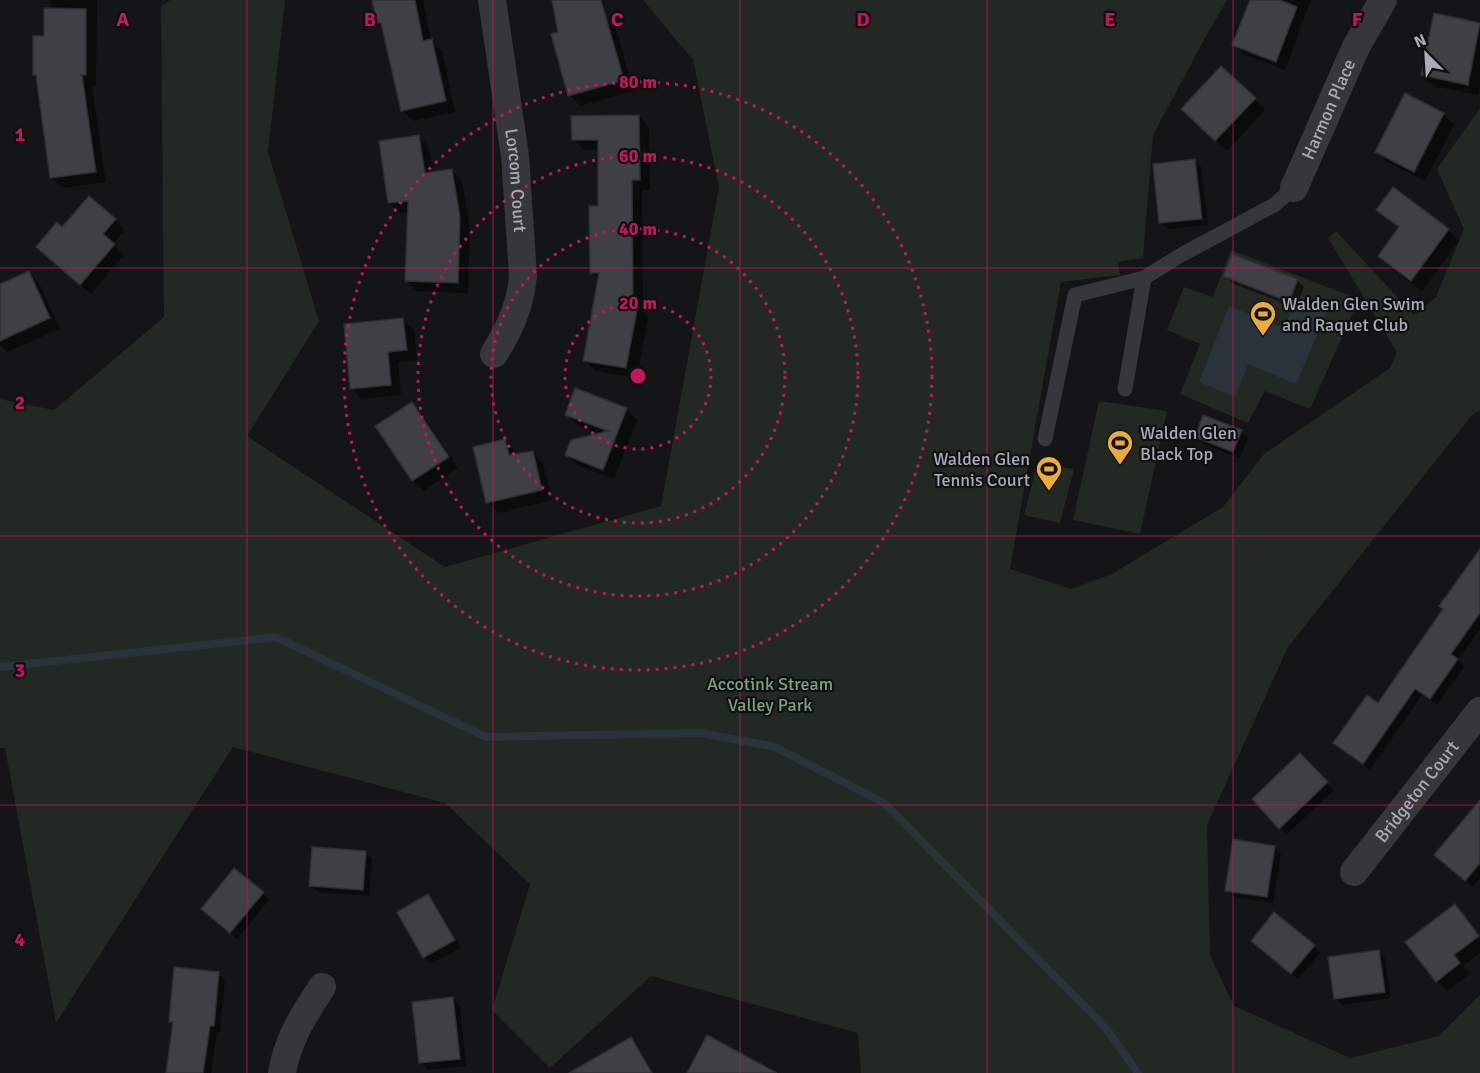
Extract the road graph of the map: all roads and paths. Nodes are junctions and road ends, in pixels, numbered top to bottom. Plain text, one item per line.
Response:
1 (492, 0) edge
2 (1383, 0) edge
3 (1294, 188) joint
4 (1144, 278) junction
5 (495, 354) dead end
6 (1125, 389) dead end
7 (1046, 439) dead end
8 (1480, 711) edge
9 (1354, 872) dead end
10 (322, 987) dead end
11 (282, 1073) edge

1 - 5 street, Lorcom Court
2 - 3 street, Harmon Place
3 - 4 lane
4 - 6 lane
4 - 7 lane
8 - 9 street, Bridgeton Court
10 - 11 street

